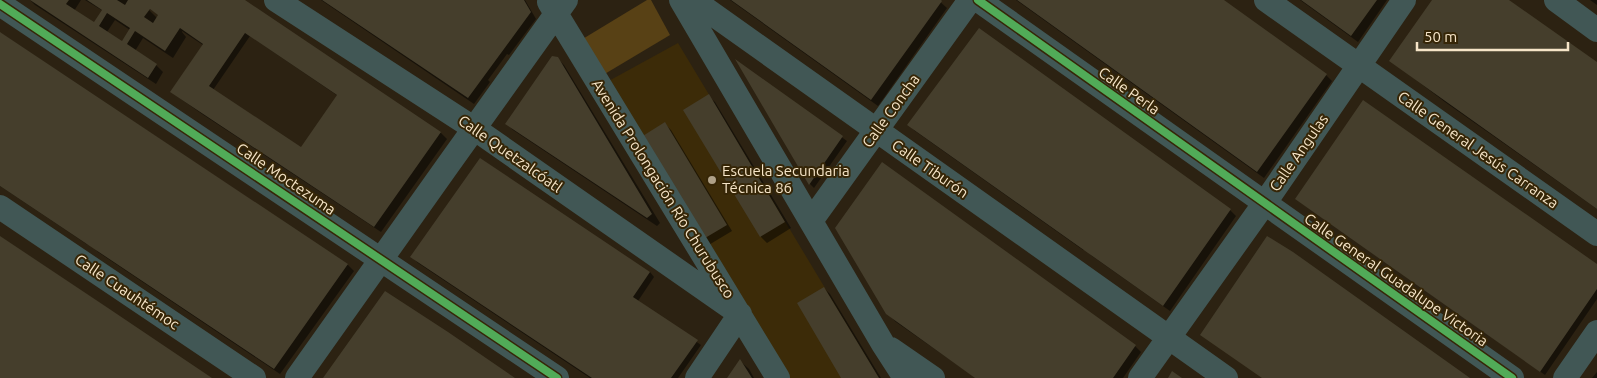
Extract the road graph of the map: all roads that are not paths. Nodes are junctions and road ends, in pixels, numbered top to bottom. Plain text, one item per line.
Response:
1 (276, 0) edge
2 (681, 0) edge
3 (693, 0) edge
4 (970, 0) edge
5 (978, 0) edge
6 (1266, 0) edge
7 (1404, 0) edge
8 (1556, 0) edge
9 (0, 4) edge
10 (557, 5) edge
11 (1597, 30) edge
12 (1360, 65) junction
13 (475, 129) junction
14 (877, 131) junction
15 (1264, 204) junction
16 (0, 206) edge
17 (811, 221) junction
18 (1597, 234) edge
19 (380, 259) junction
20 (740, 314) junction
21 (1597, 332) edge
22 (1169, 336) junction
23 (883, 344) junction
24 (254, 378) edge
25 (297, 378) edge
26 (556, 378) edge
27 (697, 378) edge
28 (778, 378) edge
29 (905, 378) edge
30 (933, 378) edge
31 (1140, 378) edge
32 (1226, 378) edge
33 (1512, 378) edge
34 (1565, 378) edge

1 - 13 street, Calle Quetzalcóatl
2 - 17 street
3 - 14 street, Calle Tiburón
4 - 14 street, Calle Concha
5 - 15 street, Calle Perla
6 - 12 street, Calle General Jesús Carranza
7 - 12 street, Calle Angulas
8 - 11 street
9 - 19 street, Calle Moctezuma
10 - 13 street
10 - 20 street, Avenida Prolongación Río Churubusco
12 - 15 street, Calle Angulas
12 - 18 street, Calle General Jesús Carranza
13 - 19 street
13 - 20 street, Calle Quetzalcóatl
14 - 17 street, Calle Concha
14 - 22 street, Calle Tiburón
15 - 22 street, Calle Angulas
15 - 33 street, Calle General Guadalupe Victoria
16 - 24 street, Calle Cuauhtémoc
17 - 23 street
19 - 25 street
19 - 26 street, Calle Moctezuma
20 - 27 street
20 - 28 street, Avenida Prolongación Río Churubusco
21 - 34 street
22 - 31 street, Calle Angulas
22 - 32 street, Calle Tiburón
23 - 29 street
23 - 30 street

